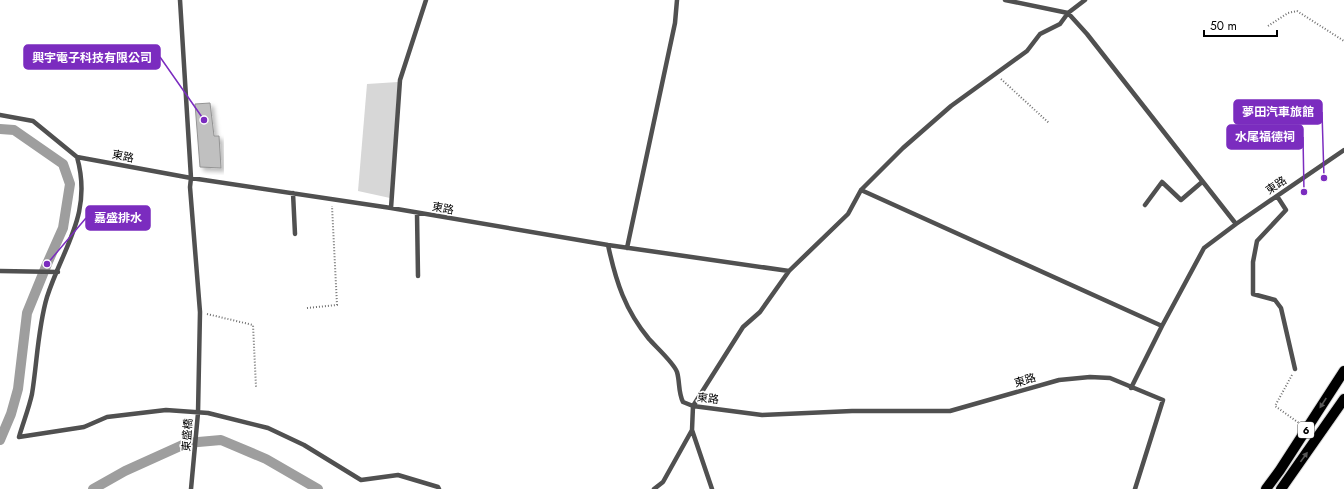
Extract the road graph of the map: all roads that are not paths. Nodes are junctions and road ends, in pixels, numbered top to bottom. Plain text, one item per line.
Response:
1 (180, 0) edge
2 (426, 0) edge
3 (678, 0) edge
4 (1006, 0) edge
5 (1085, 0) edge
6 (1068, 13) junction
7 (0, 115) edge
8 (1344, 150) edge
9 (77, 157) junction
10 (191, 178) junction
11 (1202, 182) junction
12 (861, 190) junction
13 (293, 193) junction
14 (1278, 196) junction
15 (1144, 205) dead end
16 (391, 208) junction
17 (417, 213) junction
18 (1236, 224) junction
19 (296, 234) dead end
20 (608, 246) junction
21 (627, 248) junction
22 (0, 270) edge
23 (789, 271) junction
24 (58, 272) junction
25 (418, 276) dead end
26 (1162, 326) junction
27 (1295, 369) road end
28 (1344, 371) edge
29 (1131, 388) junction
30 (1344, 399) edge
31 (693, 406) junction
32 (198, 413) junction
33 (692, 430) junction
34 (191, 489) edge
35 (439, 489) edge
36 (654, 489) edge
37 (712, 489) edge
38 (1135, 489) edge
39 (1266, 489) edge
40 (1281, 489) edge

1 - 10 lane, 東盛橋
2 - 16 lane
3 - 21 lane
4 - 6 lane
5 - 6 lane
6 - 11 lane
6 - 12 lane
7 - 9 lane, 東路
8 - 14 lane, 東路
9 - 10 lane, 東路
9 - 24 lane
10 - 13 lane, 東路
10 - 32 lane, 東盛橋
11 - 15 lane
11 - 18 lane
12 - 23 lane
12 - 26 lane
13 - 16 lane, 東路
13 - 19 lane
14 - 18 lane, 東路
14 - 27 lane
16 - 17 lane, 東路
17 - 20 lane, 東路
17 - 25 lane
18 - 26 lane, 東路
20 - 21 lane
20 - 31 lane, 東路
21 - 23 lane
22 - 24 lane
23 - 31 lane
24 - 32 lane
26 - 29 lane, 東路
28 -> 39 main road, 6
29 - 31 lane, 東路
29 - 38 lane
40 -> 30 main road, 6
31 - 33 lane
32 - 34 lane, 東盛橋
32 - 35 lane
33 - 36 lane
33 - 37 lane

